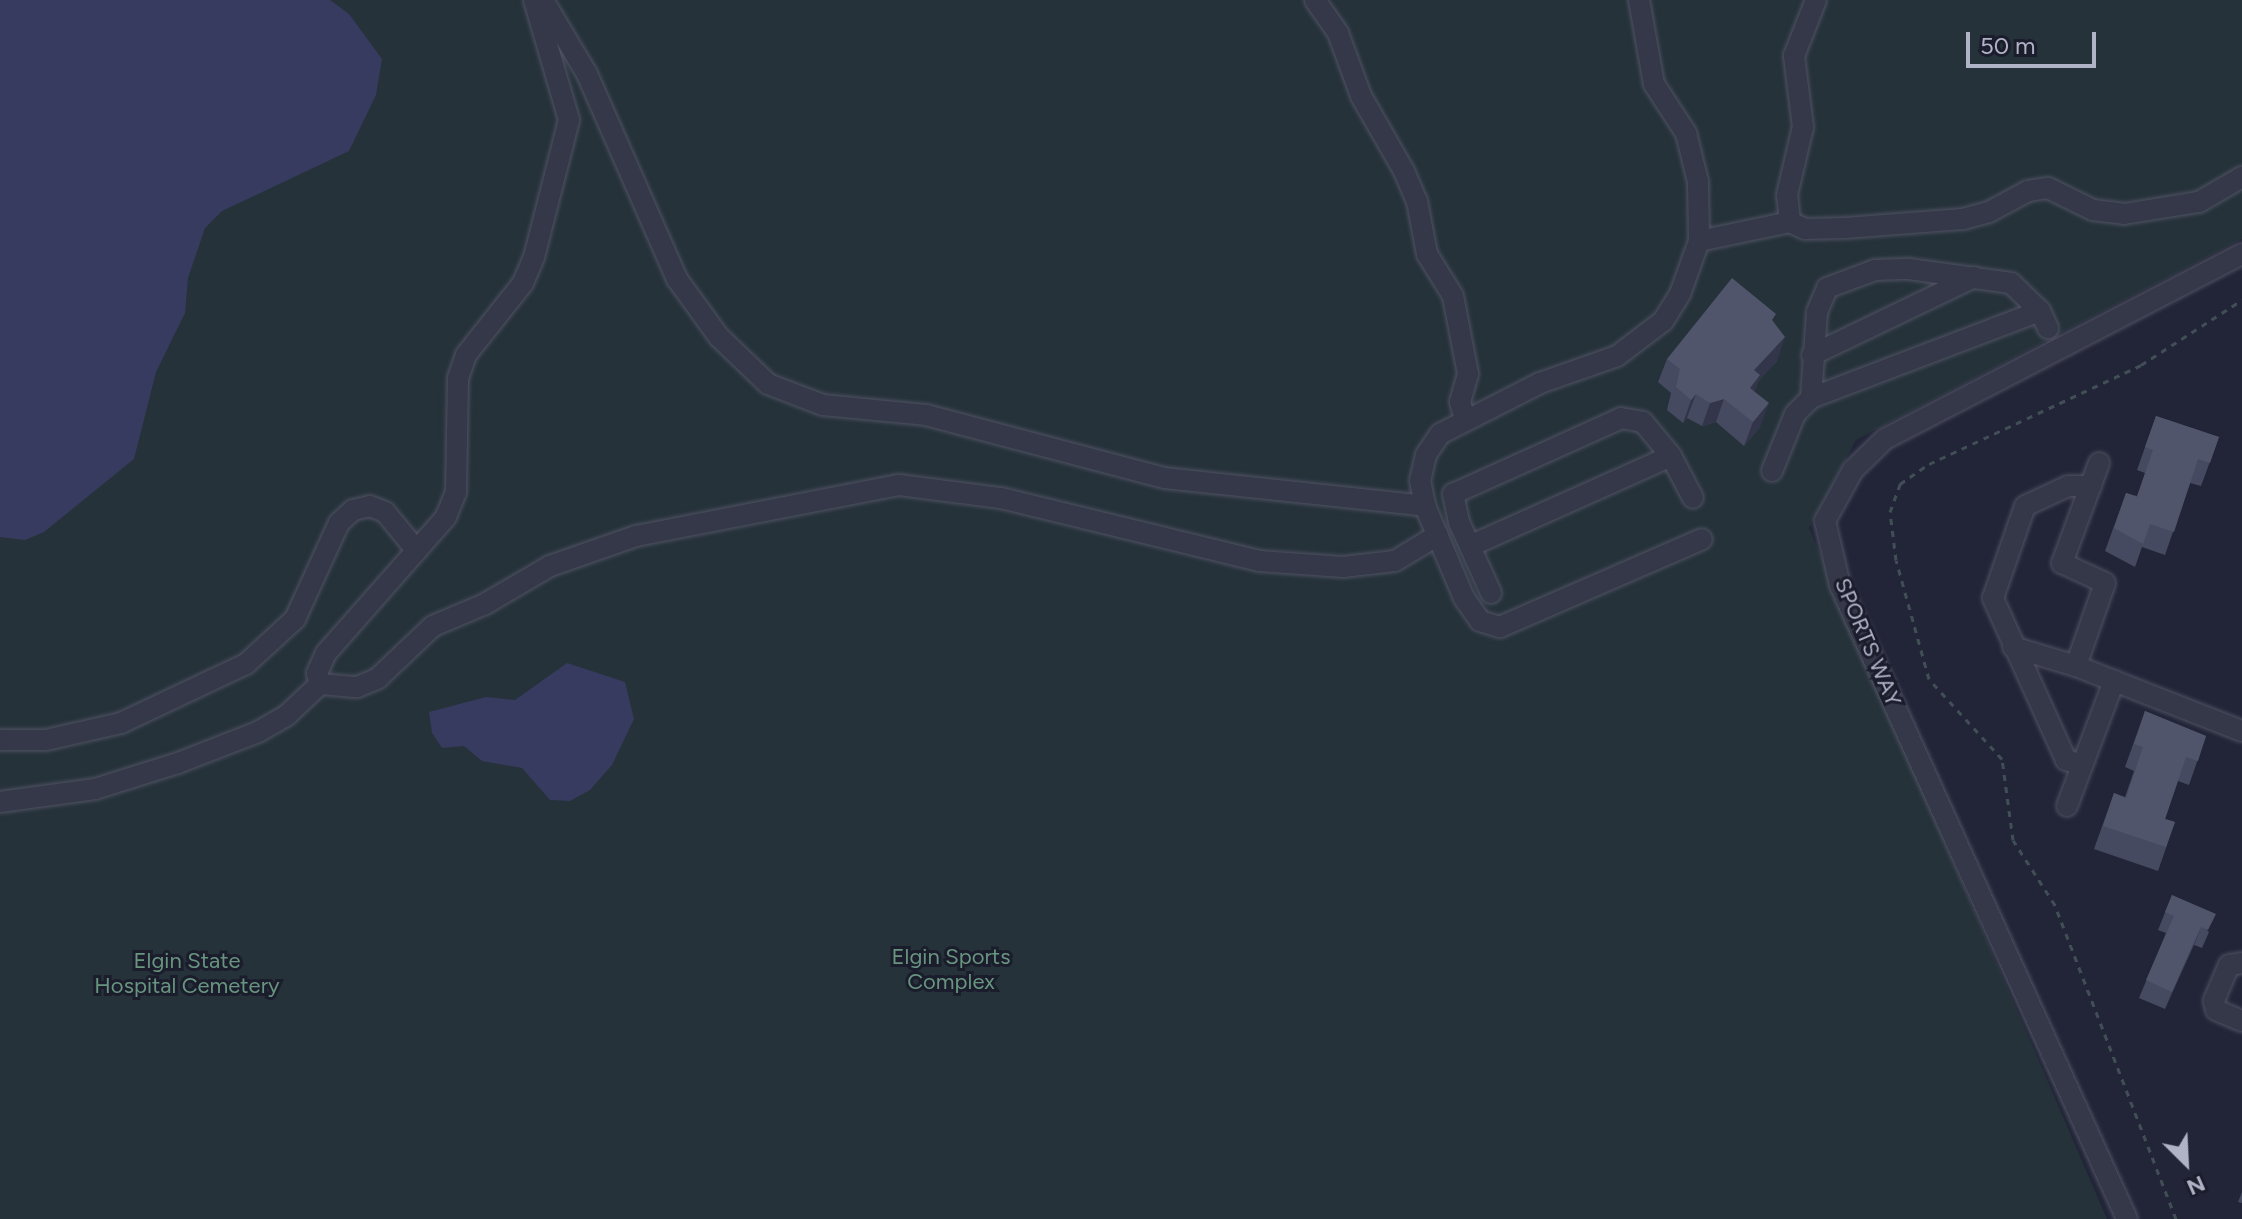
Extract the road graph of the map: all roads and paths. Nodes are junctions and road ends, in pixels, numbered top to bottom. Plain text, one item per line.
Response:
1 (534, 0) edge
2 (543, 0) edge
3 (1315, 0) edge
4 (1639, 0) edge
5 (1816, 0) edge
6 (2242, 177) edge
7 (1790, 222) junction
8 (1699, 241) junction
9 (2242, 254) edge
10 (1974, 277) junction
11 (1812, 355) junction
12 (1811, 398) junction
13 (1465, 419) junction
14 (1671, 456) junction
15 (2099, 463) dead end
16 (1772, 471) dead end
17 (2091, 486) junction
18 (1693, 498) dead end
19 (1425, 506) junction
20 (1438, 535) junction
21 (1702, 539) dead end
22 (1470, 546) junction
23 (417, 551) junction
24 (1491, 593) dead end
25 (2013, 647) junction
26 (2076, 666) junction
27 (2114, 681) junction
28 (320, 684) junction
29 (2242, 731) edge
30 (0, 740) edge
31 (2082, 765) junction
32 (0, 802) edge
33 (2067, 806) dead end
34 (2242, 963) edge
35 (2242, 1021) edge
36 (2127, 1219) edge

1 - 23 street
2 - 19 street
3 - 13 street
4 - 8 street
5 - 7 street
6 - 7 street
7 - 8 street
8 - 13 street
9 - 36 street, SPORTS WAY
10 - 11 street
10 - 11 street
10 - 12 street
11 - 12 street
12 - 16 street
13 - 19 street
14 - 18 street
14 - 22 street
14 - 22 street
15 - 17 street
17 - 25 street
17 - 26 street
19 - 20 street
20 - 21 street
20 - 28 street
22 - 24 street
23 - 28 street
23 - 30 street
25 - 26 street
25 - 31 street
26 - 27 street
27 - 29 street
27 - 31 street
28 - 32 street
31 - 33 street
34 - 35 street

